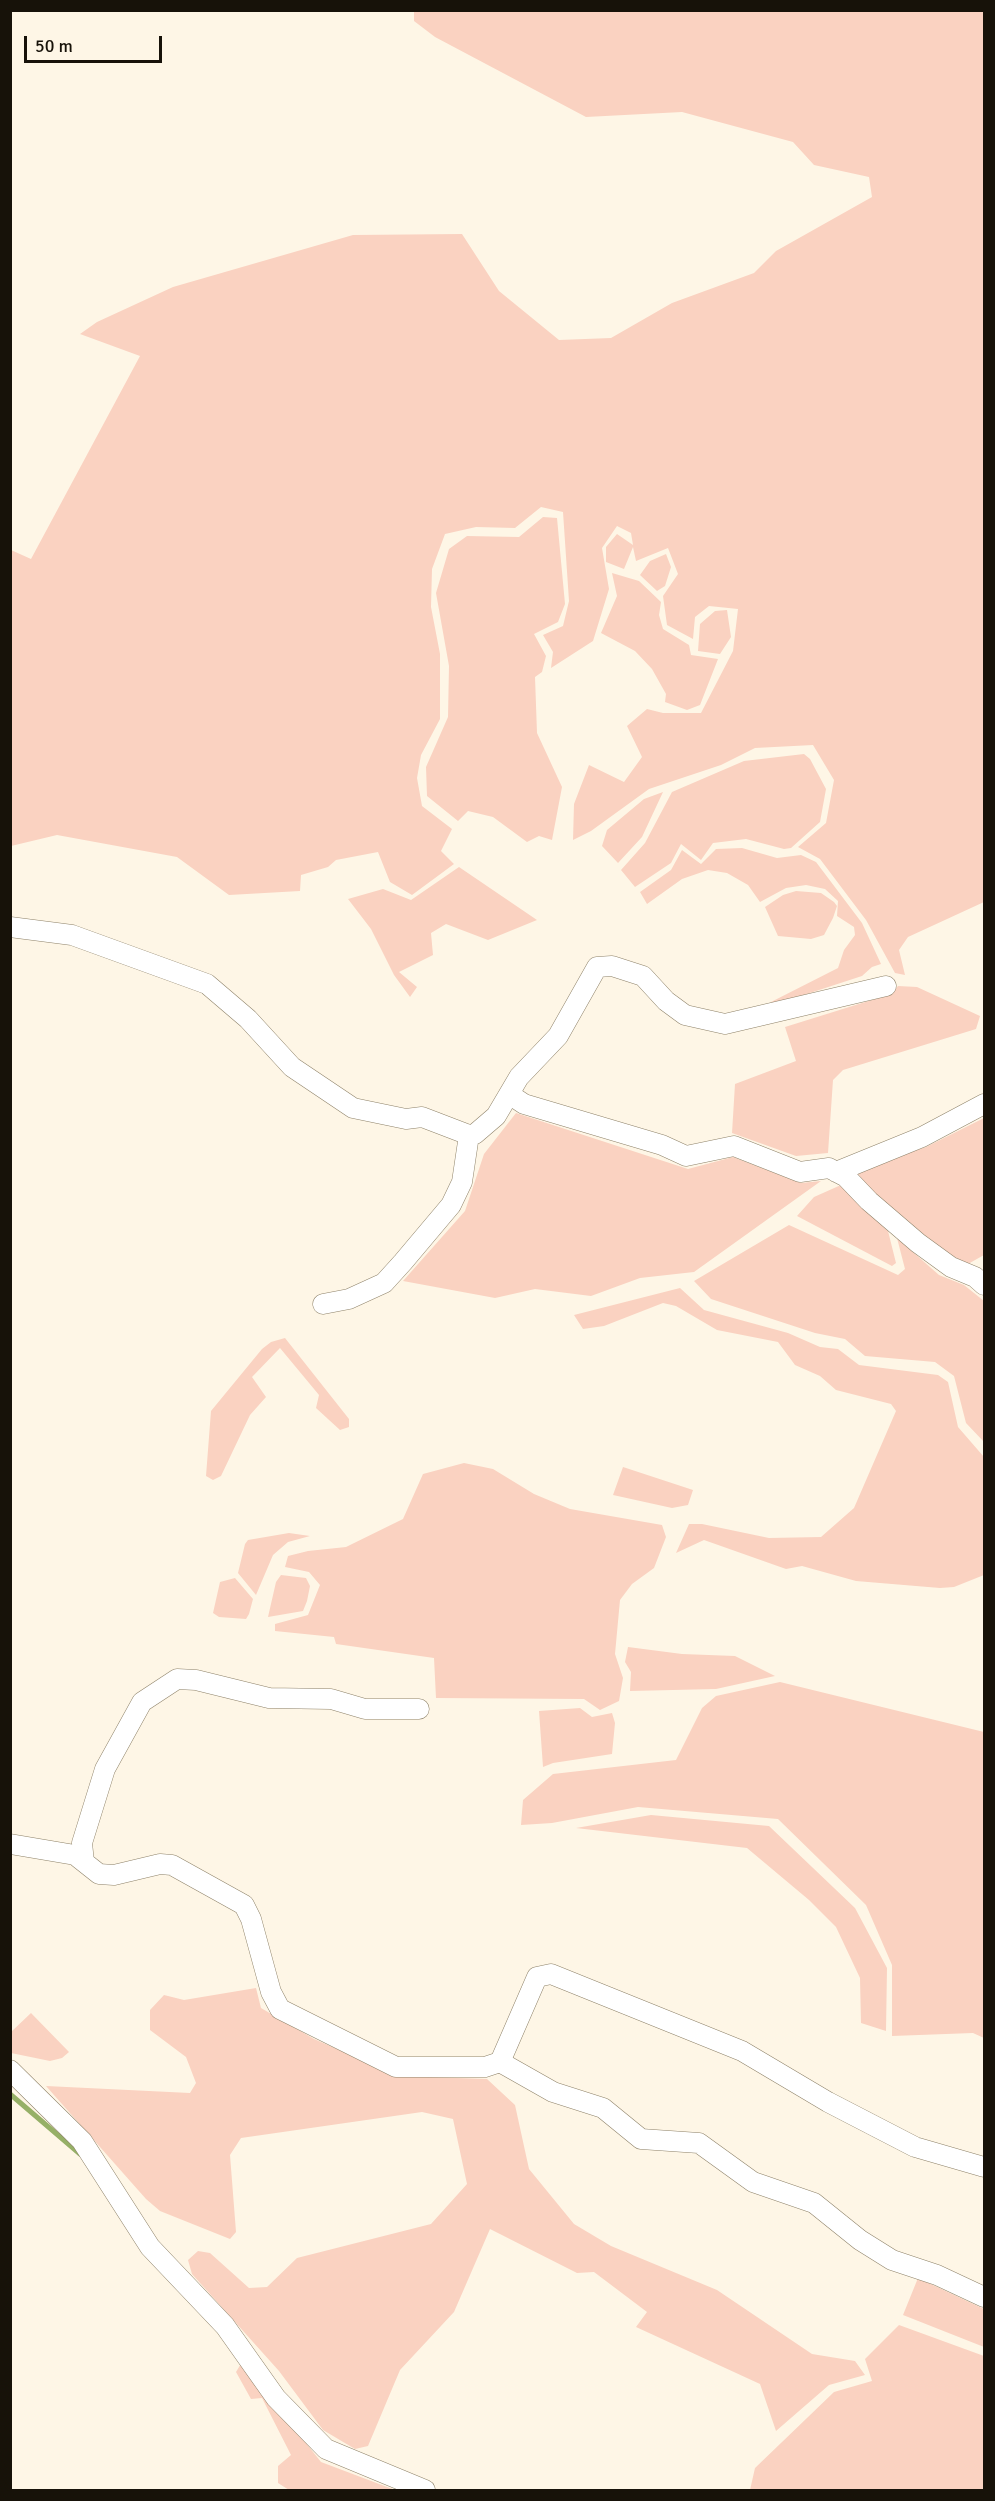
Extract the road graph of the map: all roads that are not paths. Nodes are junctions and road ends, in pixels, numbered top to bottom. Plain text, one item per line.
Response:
1 (10, 927) edge
2 (886, 986) dead end
3 (509, 1094) junction
4 (984, 1104) edge
5 (469, 1135) junction
6 (836, 1172) junction
7 (984, 1285) edge
8 (323, 1304) dead end
9 (419, 1709) dead end
10 (10, 1844) edge
11 (84, 1862) junction
12 (500, 2061) junction
13 (10, 2070) edge
14 (984, 2167) edge
15 (984, 2296) edge
16 (426, 2490) edge

1 - 5 street
2 - 3 street
3 - 5 street
3 - 6 street
4 - 6 street
5 - 8 street
6 - 7 street
9 - 11 street
10 - 11 street
11 - 12 street
12 - 14 street
12 - 15 street
13 - 16 street

